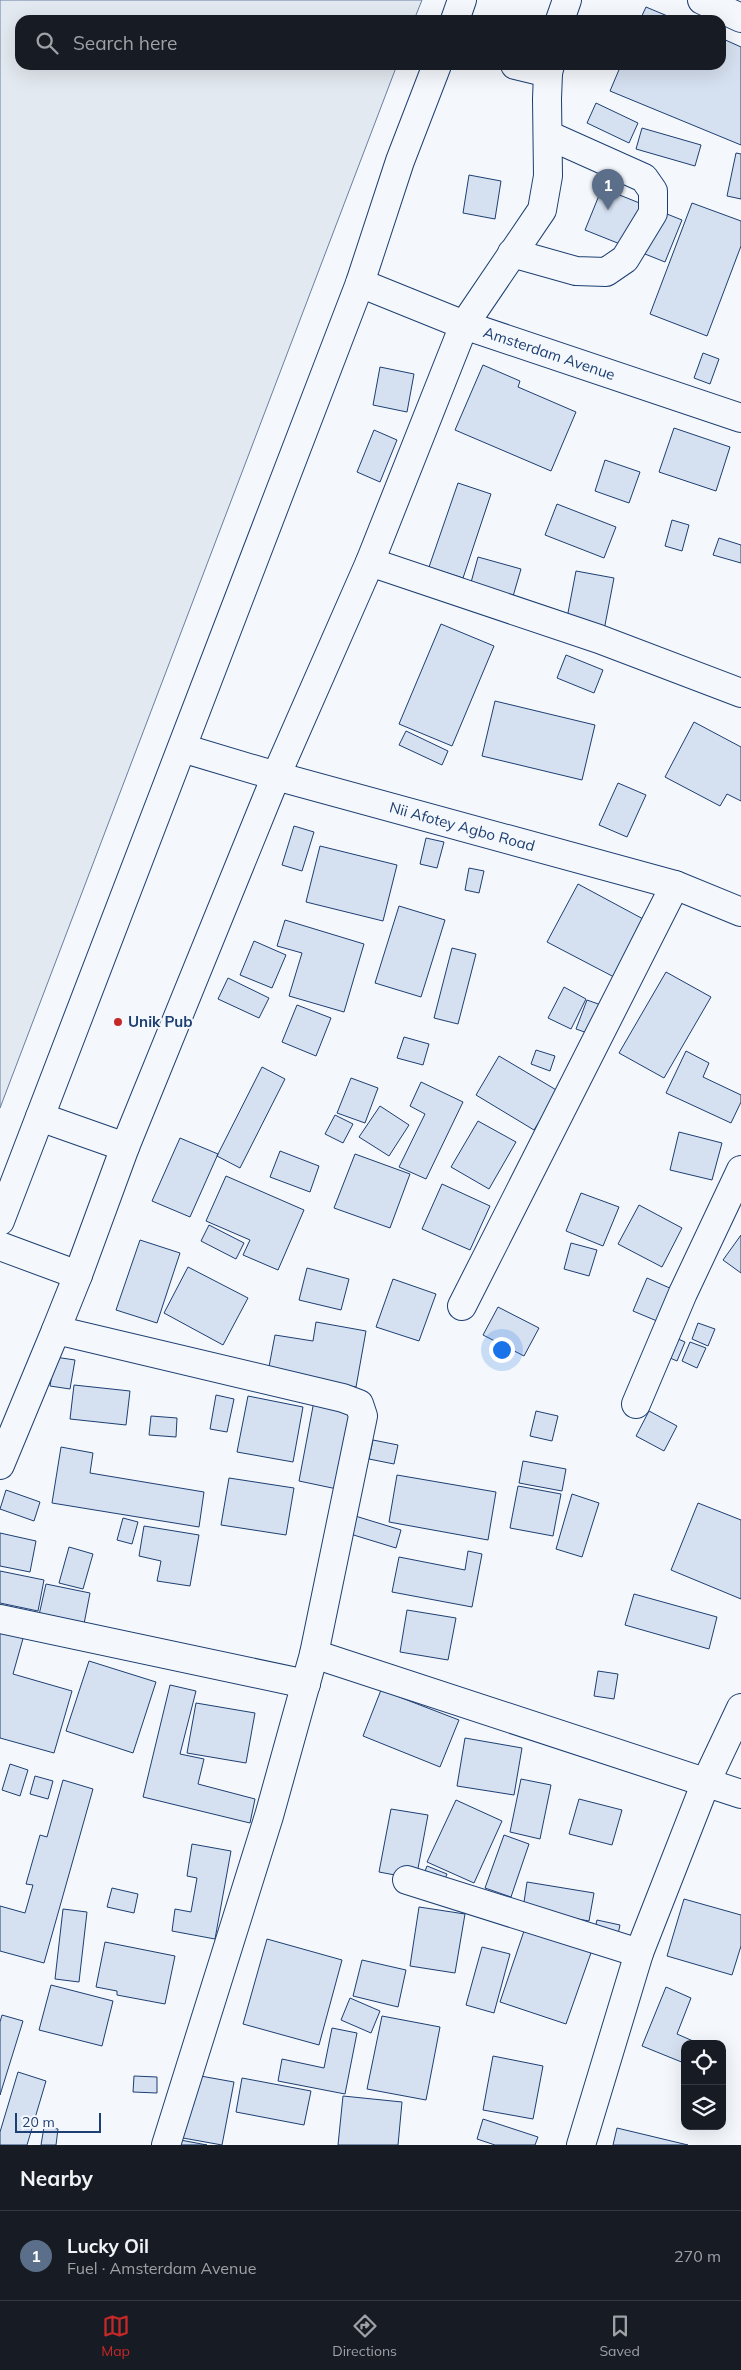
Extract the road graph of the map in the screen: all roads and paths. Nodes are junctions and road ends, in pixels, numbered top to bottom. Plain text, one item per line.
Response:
1 (462, 0) edge
2 (566, 0) edge
3 (702, 0) edge
4 (457, 15) edge
5 (562, 15) edge
6 (741, 18) edge
7 (435, 70) edge
8 (549, 70) edge
9 (548, 135) junction
10 (512, 253) junction
11 (360, 283) junction
12 (464, 325) junction
13 (741, 418) edge
14 (370, 562) junction
15 (741, 693) edge
16 (182, 748) junction
17 (276, 776) junction
18 (675, 885) junction
19 (741, 912) edge
20 (40, 1117) junction
21 (125, 1147) junction
22 (741, 1170) edge
23 (0, 1221) edge
24 (0, 1246) edge
25 (78, 1275) junction
26 (462, 1306) dead end
27 (56, 1330) junction
28 (636, 1404) dead end
29 (0, 1465) edge
30 (0, 1619) edge
31 (314, 1654) junction
32 (306, 1684) junction
33 (741, 1708) edge
34 (706, 1782) junction
35 (741, 1794) edge
36 (407, 1880) dead end
37 (640, 1953) junction
38 (166, 2145) edge
39 (581, 2145) edge

1 - 4 main road
2 - 5 main road
3 - 6 main road
7 - 11 main road
8 - 9 main road
9 - 10 main road
9 - 10 main road
10 - 12 main road
11 - 12 main road, Amsterdam Avenue
11 - 16 main road
12 - 13 main road, Amsterdam Avenue
12 - 14 main road
14 - 15 main road
14 - 17 main road
16 - 17 main road, Nii Afotey Agbo Road
16 - 20 main road
17 - 18 main road, Nii Afotey Agbo Road
17 - 21 main road
18 - 19 main road, Nii Afotey Agbo Road
18 - 26 main road
20 - 21 main road
20 - 23 main road
21 - 25 main road
22 - 28 main road
24 - 25 main road
25 - 27 main road
27 - 29 main road
27 - 31 main road
30 - 32 main road
31 - 32 main road
31 - 34 main road
32 - 38 main road
33 - 34 main road
34 - 35 main road
34 - 37 main road
36 - 37 main road
37 - 39 main road

